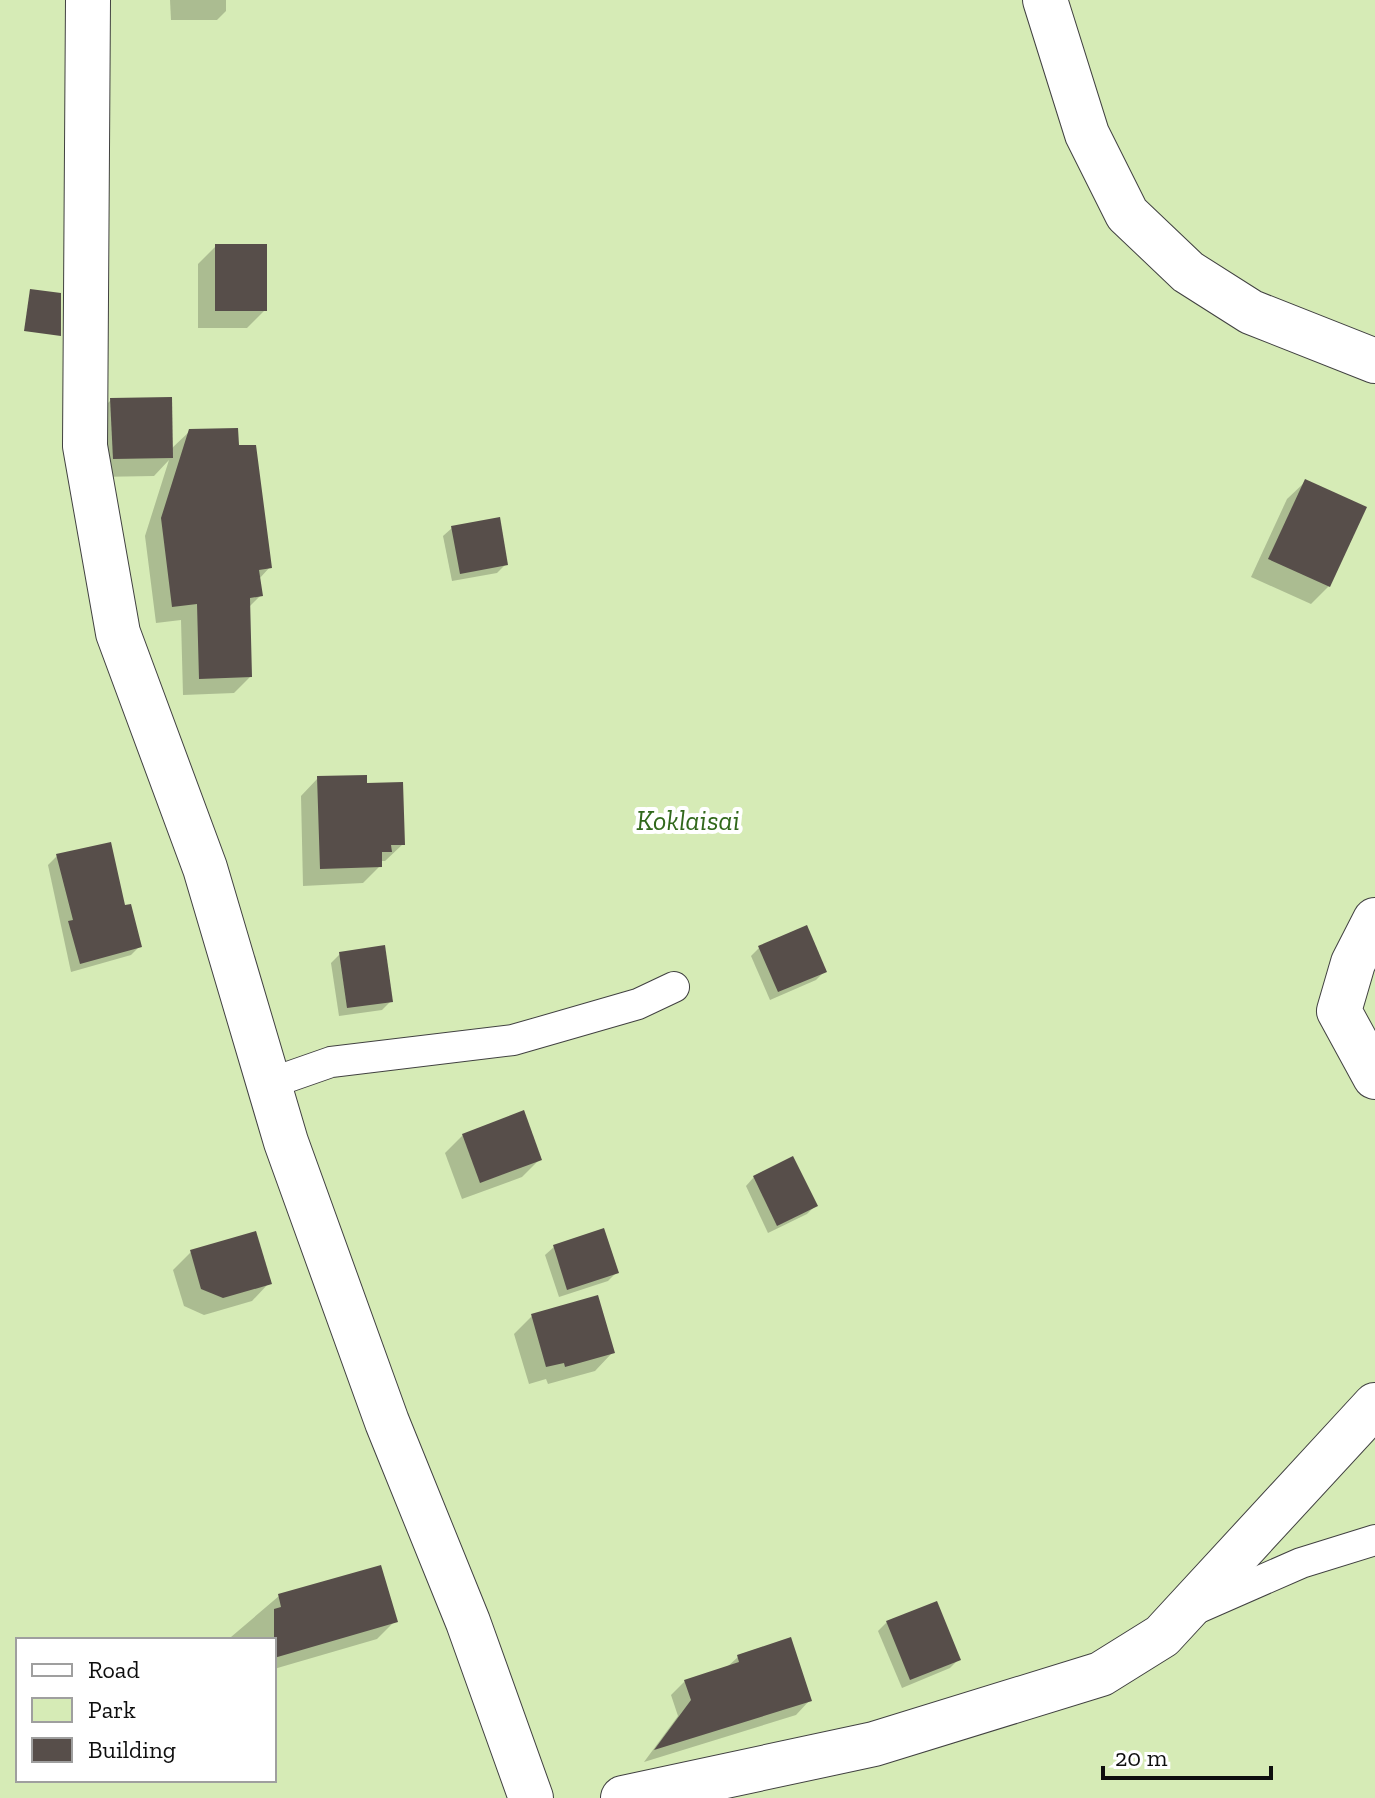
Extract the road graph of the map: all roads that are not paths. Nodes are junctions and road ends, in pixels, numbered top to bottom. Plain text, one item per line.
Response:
1 (88, 0) edge
2 (1045, 0) edge
3 (1375, 361) edge
4 (1375, 920) edge
5 (674, 987) dead end
6 (1375, 1077) edge
7 (268, 1084) junction
8 (1375, 1405) edge
9 (1375, 1540) edge
10 (1180, 1616) junction
11 (531, 1798) edge
12 (623, 1798) edge

1 - 7 street
2 - 3 street
4 - 6 street
5 - 7 lane
7 - 11 street
8 - 10 street
9 - 10 lane
10 - 12 street

